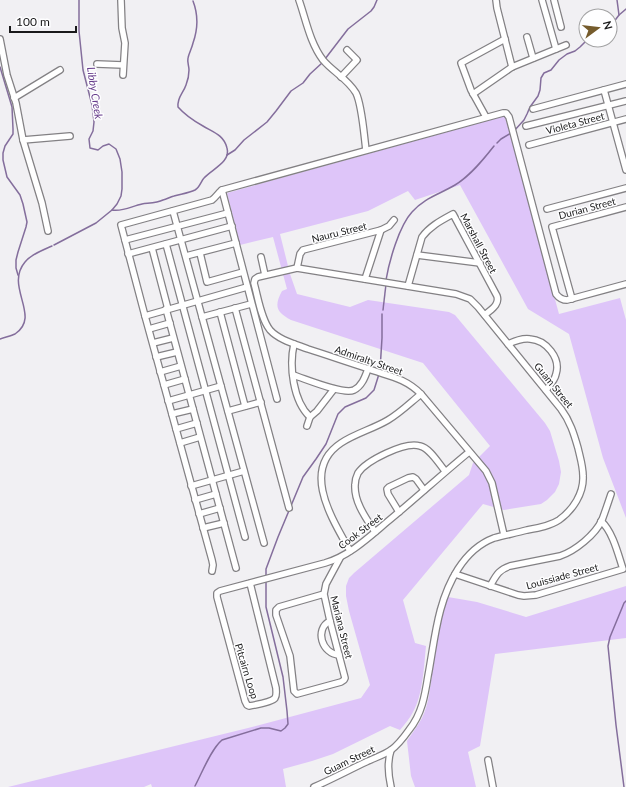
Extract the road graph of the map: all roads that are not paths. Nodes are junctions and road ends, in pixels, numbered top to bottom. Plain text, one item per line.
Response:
1 (121, 0) edge
2 (299, 0) edge
3 (496, 0) edge
4 (542, 0) edge
5 (554, 0) edge
6 (561, 27) dead end
7 (527, 37) dead end
8 (0, 39) edge
9 (505, 39) junction
10 (566, 45) dead end
11 (556, 49) junction
12 (347, 50) dead end
13 (533, 58) junction
14 (97, 64) dead end
15 (123, 65) junction
16 (512, 67) junction
17 (60, 70) dead end
18 (123, 75) dead end
19 (341, 77) junction
20 (626, 84) edge
21 (604, 90) junction
22 (473, 94) junction
23 (14, 98) junction
24 (626, 101) edge
25 (608, 105) junction
26 (533, 109) dead end
27 (486, 117) junction
28 (626, 119) edge
29 (613, 122) junction
30 (526, 126) dead end
31 (70, 136) dead end
32 (23, 140) junction
33 (529, 145) dead end
34 (366, 150) junction
35 (626, 170) edge
36 (626, 188) edge
37 (222, 190) junction
38 (626, 207) edge
39 (547, 209) dead end
40 (173, 211) junction
41 (228, 213) junction
42 (394, 220) dead end
43 (232, 226) junction
44 (178, 227) junction
45 (381, 230) junction
46 (48, 231) dead end
47 (125, 240) junction
48 (181, 240) junction
49 (236, 243) junction
50 (166, 244) junction
51 (152, 248) junction
52 (200, 253) junction
53 (128, 254) junction
54 (417, 255) junction
55 (186, 256) junction
56 (260, 257) dead end
57 (480, 263) junction
58 (297, 268) junction
59 (243, 272) junction
60 (265, 275) junction
61 (365, 278) junction
62 (255, 279) joint
63 (626, 284) edge
64 (408, 286) junction
65 (247, 287) junction
66 (572, 299) junction
67 (198, 300) junction
68 (251, 304) junction
69 (182, 305) junction
70 (236, 308) junction
71 (167, 309) junction
72 (220, 312) junction
73 (484, 315) junction
74 (145, 316) junction
75 (202, 317) junction
76 (170, 323) junction
77 (149, 329) junction
78 (174, 338) junction
79 (153, 343) junction
80 (294, 344) junction
81 (508, 344) junction
82 (177, 352) junction
83 (156, 357) junction
84 (181, 366) junction
85 (368, 369) junction
86 (160, 372) junction
87 (293, 375) junction
88 (185, 380) junction
89 (164, 385) junction
90 (221, 386) junction
91 (334, 389) junction
92 (205, 390) junction
93 (546, 390) junction
94 (421, 394) junction
95 (189, 395) junction
96 (276, 399) dead end
97 (168, 400) junction
98 (260, 402) junction
99 (245, 406) junction
100 (193, 409) junction
101 (228, 411) junction
102 (172, 414) junction
103 (310, 417) junction
104 (197, 423) junction
105 (307, 426) dead end
106 (176, 428) junction
107 (200, 437) junction
108 (180, 443) junction
109 (469, 452) junction
110 (244, 471) junction
111 (445, 471) junction
112 (228, 475) junction
113 (212, 480) junction
114 (191, 486) junction
115 (424, 490) junction
116 (216, 494) junction
117 (611, 494) dead end
118 (195, 500) junction
119 (220, 508) junction
120 (289, 508) dead end
121 (399, 512) junction
122 (199, 514) junction
123 (601, 521) junction
124 (224, 523) junction
125 (203, 528) junction
126 (375, 532) junction
127 (504, 535) junction
128 (245, 537) dead end
129 (264, 543) dead end
130 (350, 551) junction
131 (340, 558) junction
132 (236, 568) dead end
133 (212, 571) dead end
134 (455, 574) junction
135 (250, 583) junction
136 (490, 586) junction
137 (217, 593) joint
138 (324, 594) junction
139 (330, 620) junction
140 (339, 655) junction
141 (391, 750) junction
142 (488, 760) dead end
143 (314, 787) edge
144 (391, 787) edge
145 (493, 787) edge

1 - 15 street
2 - 19 street
3 - 9 street
4 - 11 street
5 - 6 street
7 - 13 street
8 - 23 street
9 - 16 street
9 - 22 street
10 - 11 street
11 - 13 street
12 - 19 street
13 - 16 street
14 - 15 street
15 - 18 street
16 - 22 street
17 - 23 street
19 - 34 street
20 - 21 street
21 - 25 street
21 - 26 street
22 - 27 street
23 - 32 street
24 - 25 street
25 - 29 street
25 - 30 street
27 - 34 street
27 - 66 street
28 - 29 street, Violeta Street
29 - 33 street, Violeta Street
29 - 35 street
31 - 32 street
32 - 46 street
34 - 37 street
36 - 39 street
37 - 40 street
37 - 41 street
38 - 66 street, Durian Street
40 - 44 street
40 - 47 street
41 - 43 street
41 - 44 street
42 - 45 street, Nauru Street
43 - 48 street
43 - 49 street
44 - 47 street
44 - 48 street
45 - 58 street, Nauru Street
45 - 61 street
47 - 53 street
48 - 50 street
48 - 55 street
49 - 52 street
49 - 59 street
50 - 51 street
50 - 69 street
51 - 53 street
51 - 71 street
52 - 55 street
52 - 59 street
53 - 74 street
54 - 57 street
54 - 57 street, Marshall Street
54 - 64 street, Marshall Street
55 - 67 street
56 - 60 street
57 - 73 street, Marshall Street
58 - 60 street, Guam Street
58 - 61 street, Guam Street
59 - 65 street
60 - 62 street, Guam Street
61 - 64 street, Guam Street
62 - 80 street, Admiralty Street
63 - 66 street
64 - 73 street, Guam Street
65 - 67 street
65 - 68 street
67 - 69 street
67 - 75 street
68 - 70 street
68 - 96 street
69 - 71 street
69 - 92 street
70 - 72 street
70 - 98 street
71 - 74 street
71 - 76 street
72 - 75 street
72 - 99 street
73 - 81 street, Guam Street
74 - 77 street
75 - 90 street
76 - 77 street
76 - 78 street
77 - 79 street
78 - 79 street
78 - 82 street
79 - 83 street
80 - 85 street, Admiralty Street
80 - 87 street
81 - 93 street, Guam Street
81 - 93 street
82 - 83 street
82 - 84 street
83 - 86 street
84 - 86 street
84 - 88 street
85 - 91 street
85 - 94 street, Admiralty Street
86 - 89 street
87 - 91 street
87 - 103 street
88 - 89 street
88 - 95 street
89 - 97 street
90 - 92 street
90 - 101 street
91 - 103 street
92 - 95 street
92 - 112 street
93 - 127 street, Guam Street
94 - 109 street, Admiralty Street
94 - 130 street
95 - 97 street
95 - 100 street
97 - 102 street
98 - 99 street
98 - 120 street
99 - 101 street
100 - 102 street
100 - 104 street
101 - 110 street
102 - 106 street
103 - 105 street
104 - 106 street
104 - 107 street
106 - 108 street
107 - 108 street
107 - 113 street
108 - 114 street
109 - 111 street, Cook Street
109 - 127 street, Admiralty Street
110 - 112 street
110 - 129 street
111 - 115 street, Cook Street
111 - 126 street
112 - 113 street
112 - 128 street
113 - 114 street
113 - 116 street
114 - 118 street
115 - 121 street, Cook Street
115 - 121 street
116 - 118 street
116 - 119 street
117 - 123 street
118 - 122 street
119 - 122 street
119 - 124 street
121 - 126 street, Cook Street
122 - 125 street
123 - 136 street
123 - 136 street, Louissiade Street
124 - 125 street
124 - 132 street
125 - 133 street
126 - 130 street, Cook Street
127 - 134 street, Guam Street
130 - 131 street, Cook Street
131 - 135 street, Cook Street
131 - 138 street, Mariana Street
134 - 136 street, Louissiade Street
134 - 141 street, Guam Street
135 - 137 street, Cook Street
135 - 137 street, Pitcairn Loop
138 - 139 street, Mariana Street
138 - 140 street, Mariana Street
139 - 140 street, Mariana Street
139 - 140 street
141 - 143 street, Guam Street
141 - 144 street, Guam Street
142 - 145 street

